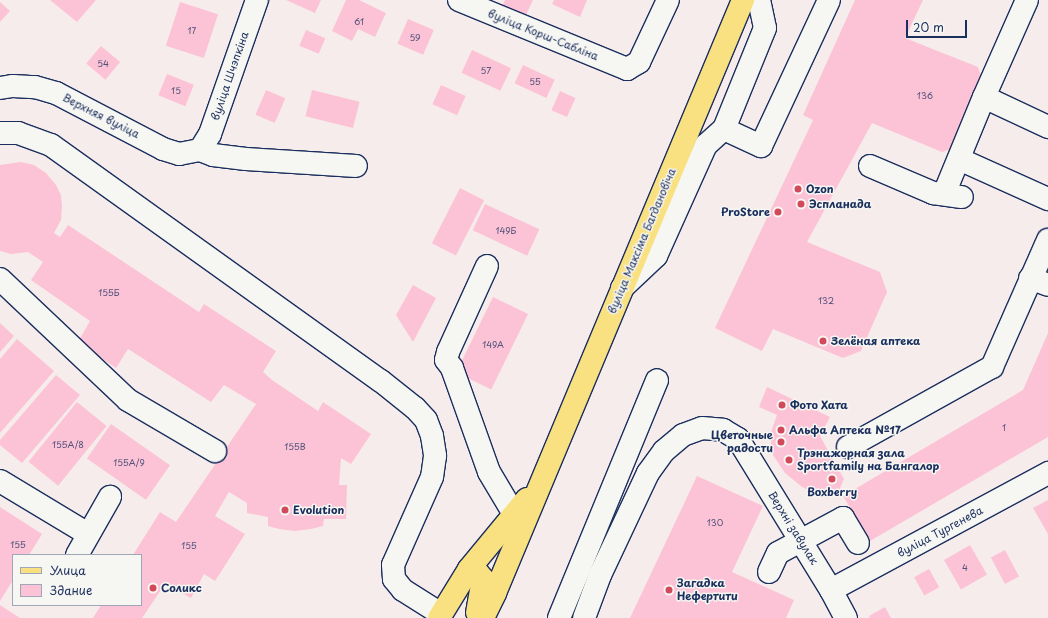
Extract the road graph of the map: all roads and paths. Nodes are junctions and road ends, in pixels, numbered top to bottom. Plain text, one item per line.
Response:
1 (257, 0) edge
2 (459, 0) edge
3 (668, 0) edge
4 (743, 0) edge
5 (759, 0) edge
6 (829, 0) edge
7 (1027, 0) edge
8 (0, 88) edge
9 (984, 97) junction
10 (1048, 127) edge
11 (724, 129) junction
12 (0, 133) edge
13 (200, 150) junction
14 (959, 159) junction
15 (356, 166) dead end
16 (870, 166) dead end
17 (1048, 199) edge
18 (1048, 240) edge
19 (487, 266) dead end
20 (0, 278) edge
21 (1039, 281) edge
22 (622, 288) junction
23 (657, 380) dead end
24 (848, 447) dead end
25 (214, 451) dead end
26 (1048, 473) edge
27 (0, 480) edge
28 (541, 483) junction
29 (110, 497) dead end
30 (514, 514) junction
31 (88, 534) junction
32 (801, 541) junction
33 (858, 543) dead end
34 (78, 554) edge
35 (469, 569) junction
36 (769, 572) dead end
37 (831, 590) junction
38 (440, 616) edge
39 (475, 618) edge
40 (483, 618) edge
41 (559, 618) edge
42 (584, 618) edge
43 (846, 618) edge

1 - 13 street, вуліца Шчэпкіна
2 - 3 street, вуліца Корш-Сабліна
4 - 22 main road, вуліца Максіма Багдановіча
5 - 11 street
6 - 11 street
7 - 9 street
8 - 13 street, Верхняя вуліца
9 - 10 street
9 - 14 street
11 - 22 street
12 - 38 street
13 - 15 street
14 - 16 street
14 - 17 street
18 - 21 street
19 - 30 street
20 - 25 street
21 - 24 street
22 - 28 main road, вуліца Максіма Багдановіча
23 - 41 street
26 - 37 street, вуліца Тургенева
27 - 31 street
28 - 30 main road, вуліца Максіма Багдановіча
28 - 40 main road, вуліца Максіма Багдановіча
29 - 31 street
30 - 35 main road, вуліца Максіма Багдановіча
31 - 34 street
32 - 33 street
32 - 36 street
32 - 37 street, Верхні завулак
32 - 42 street, Верхні завулак
35 - 38 main road, вуліца Максіма Багдановіча
35 - 39 main road
37 - 43 street, Верхні завулак

